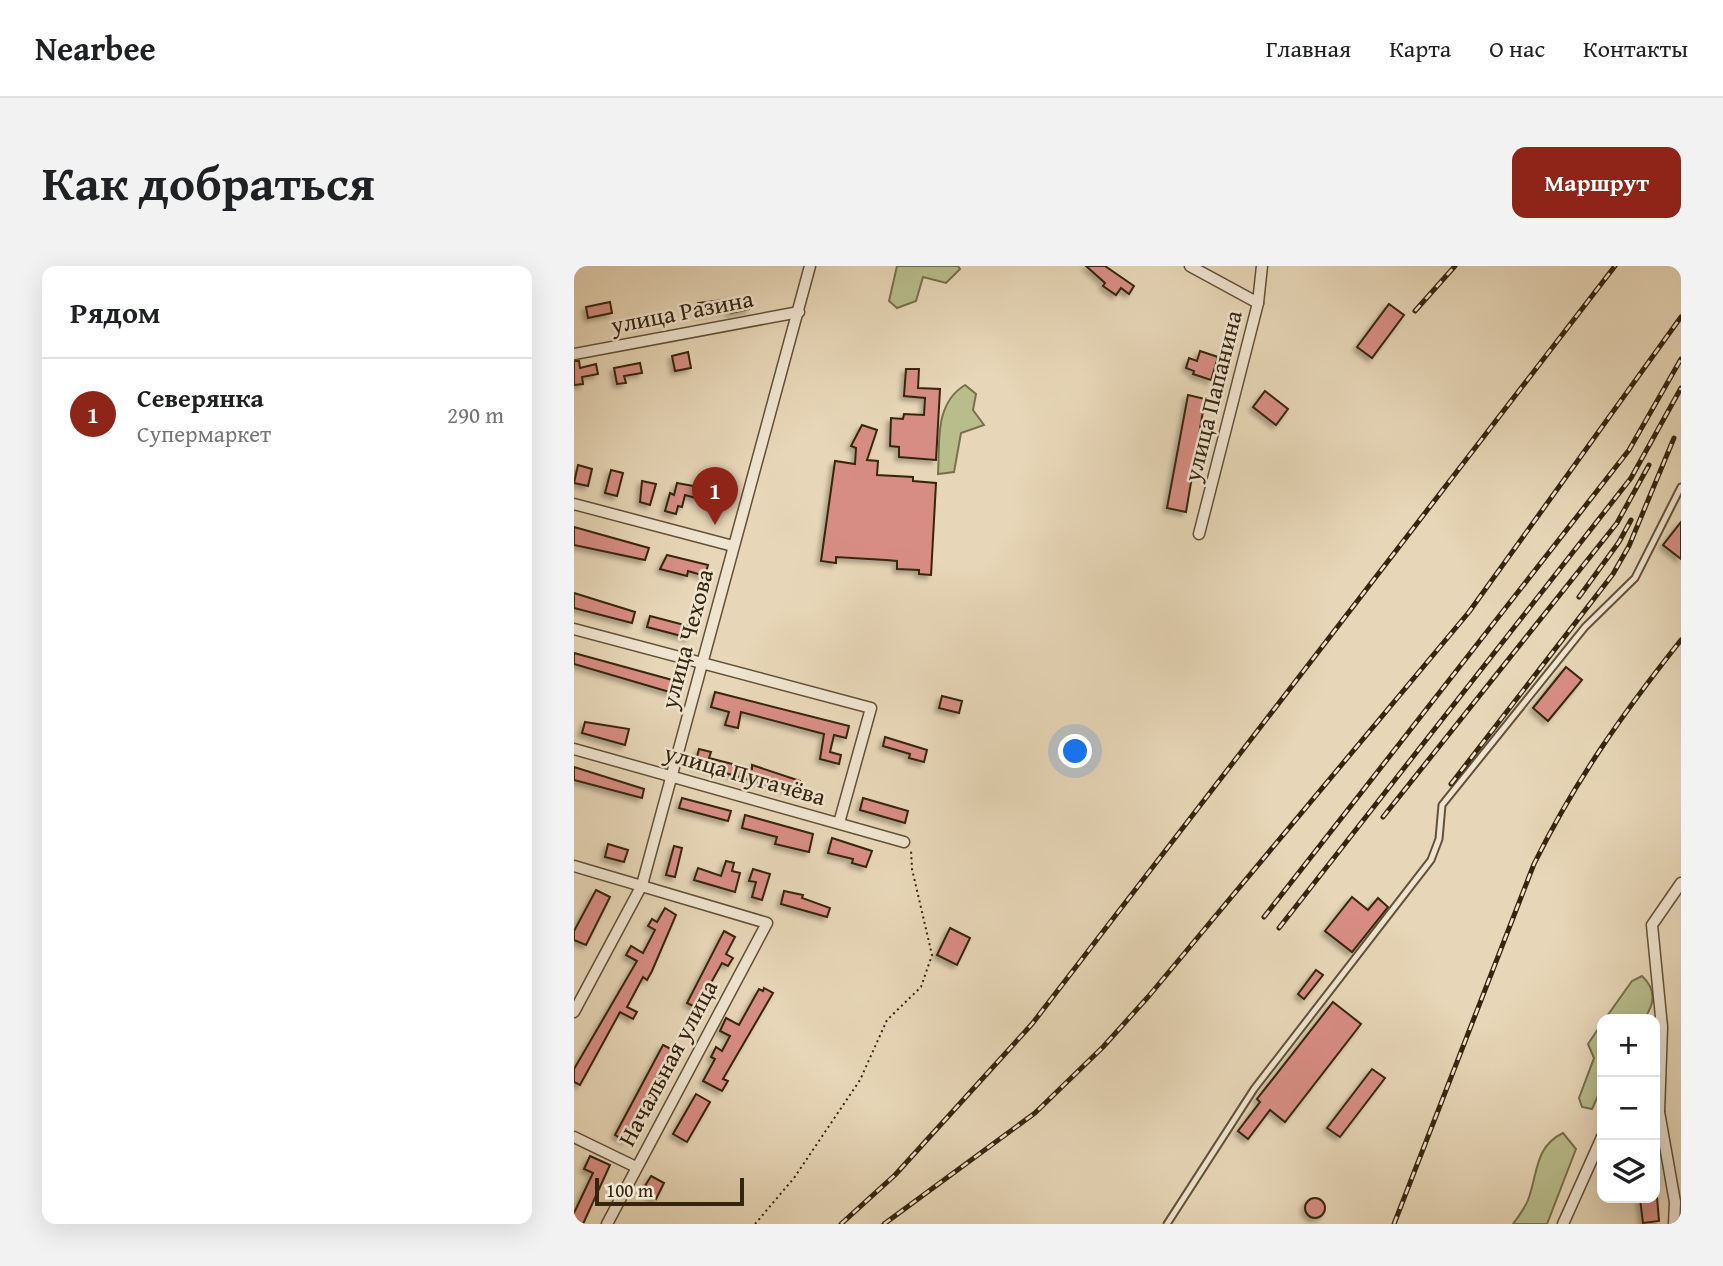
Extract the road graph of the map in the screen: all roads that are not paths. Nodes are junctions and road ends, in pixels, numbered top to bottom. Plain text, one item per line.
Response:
1 (810, 266) edge
2 (1190, 266) edge
3 (1262, 266) edge
4 (1258, 303) junction
5 (799, 312) junction
6 (574, 354) edge
7 (1681, 487) edge
8 (574, 504) edge
9 (1199, 534) dead end
10 (733, 545) junction
11 (574, 629) edge
12 (702, 665) junction
13 (574, 749) edge
14 (672, 777) junction
15 (839, 823) junction
16 (904, 842) road end
17 (574, 866) edge
18 (1681, 883) edge
19 (642, 884) junction
20 (574, 1012) edge
21 (1659, 1077) edge
22 (1660, 1127) edge
23 (574, 1137) edge
24 (1601, 1140) edge
25 (636, 1167) junction
26 (607, 1224) edge
27 (1167, 1224) edge
28 (1563, 1224) edge
29 (1674, 1224) edge

1 - 5 street, улица Чехова
2 - 4 street
3 - 4 street, улица Папанина
4 - 9 street, улица Папанина
5 - 6 street, улица Разина
5 - 10 street, улица Чехова
7 - 27 lane
8 - 10 street
10 - 12 street, улица Чехова
11 - 12 street
12 - 14 street, улица Чехова
12 - 15 street
13 - 14 street, улица Пугачёва
14 - 15 street, улица Пугачёва
14 - 19 street, улица Чехова
15 - 16 street, улица Пугачёва
17 - 19 street
18 - 21 street
19 - 20 street, улица Чехова
19 - 25 street, Начальная улица
22 - 29 street
23 - 25 street
24 - 28 street
25 - 26 street, Начальная улица

